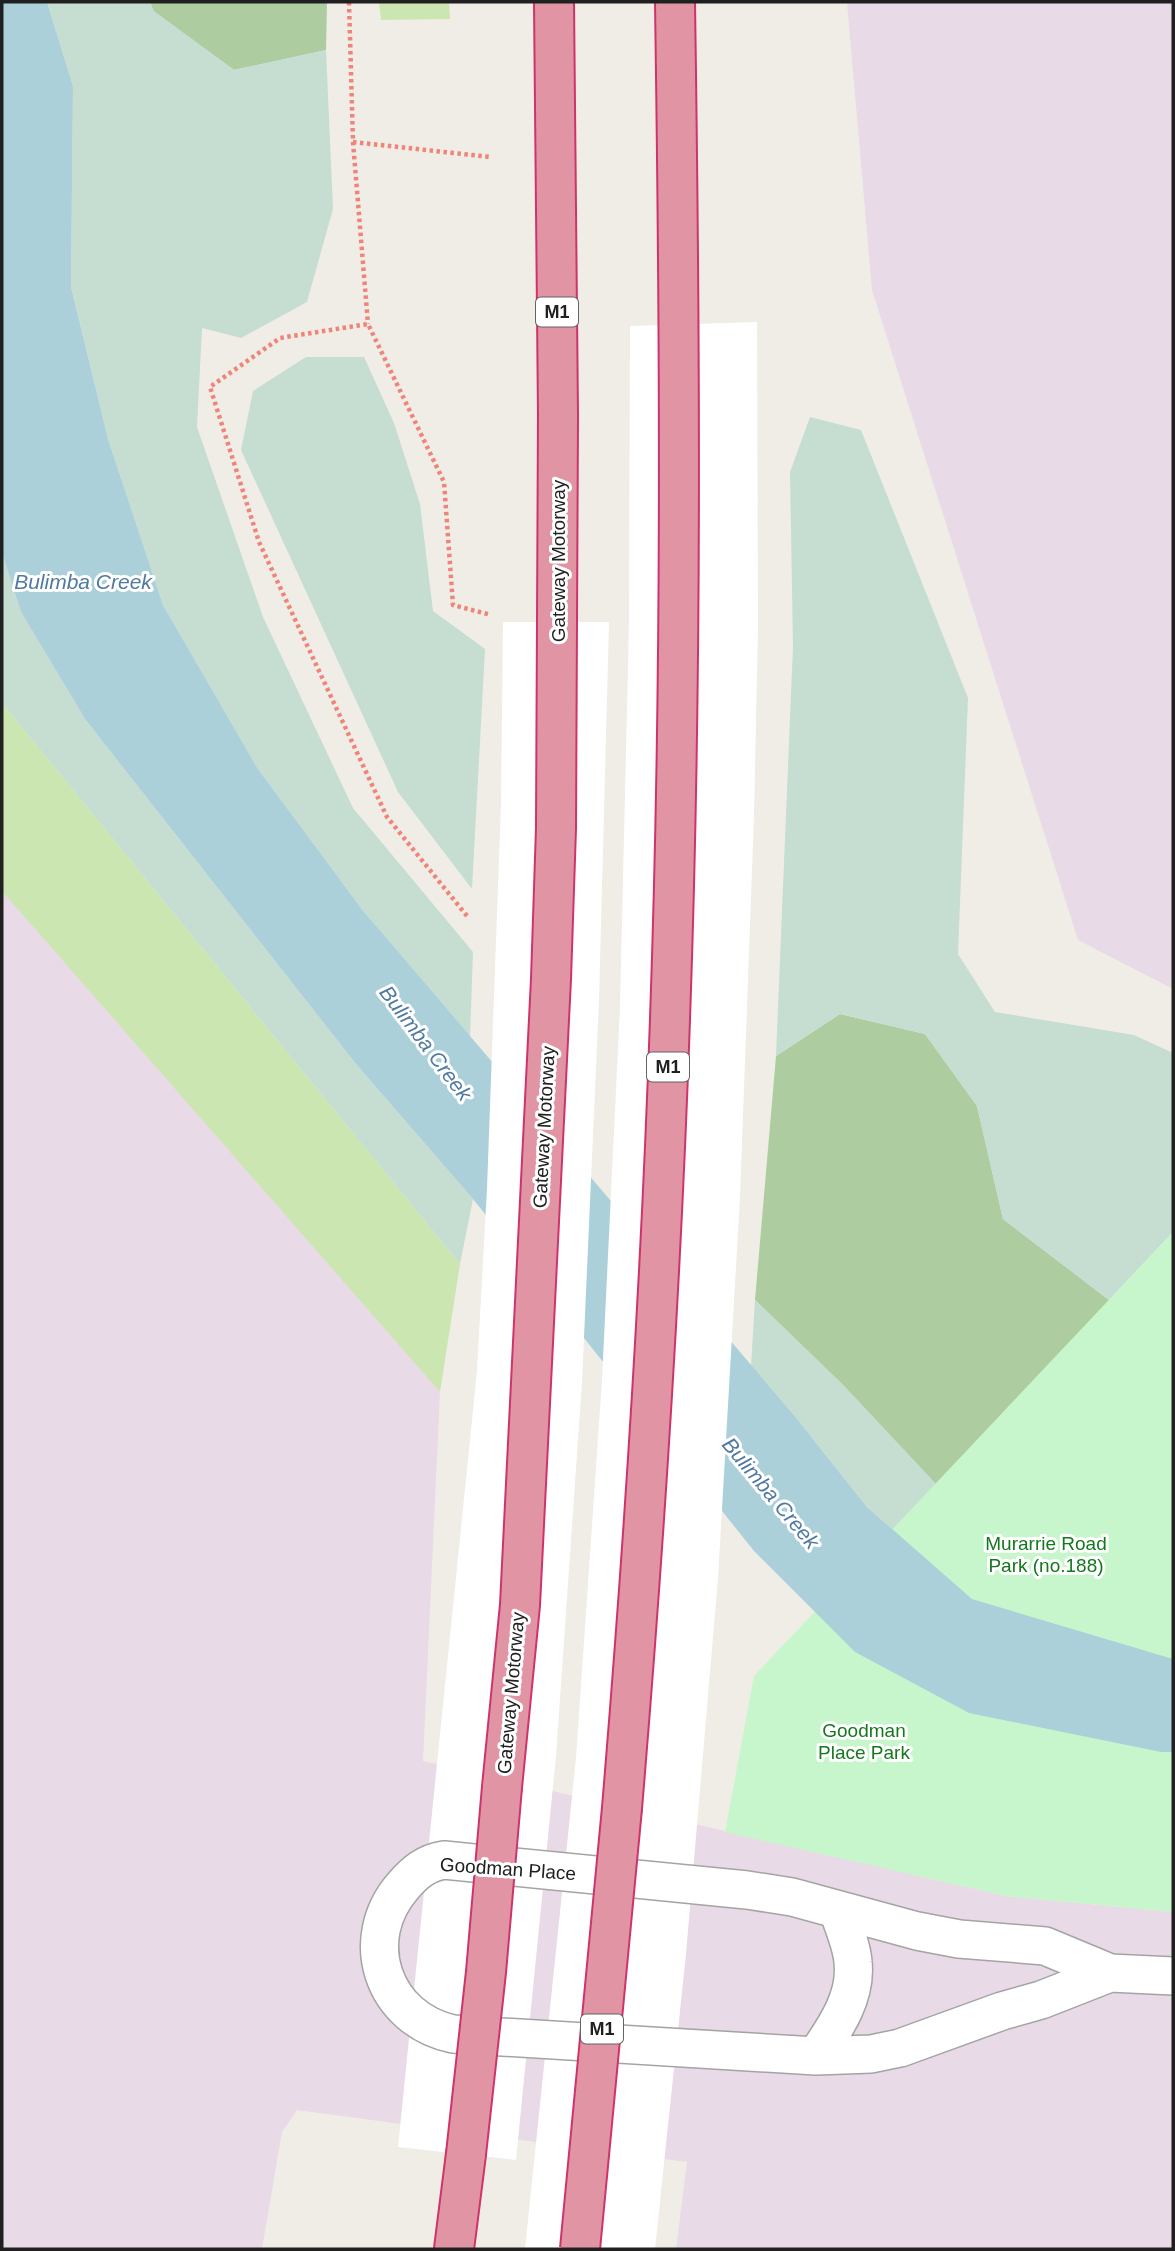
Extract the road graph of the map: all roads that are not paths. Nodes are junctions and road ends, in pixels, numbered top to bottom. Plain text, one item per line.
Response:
1 (554, 2) edge
2 (675, 2) edge
3 (838, 1910) junction
4 (1110, 1972) junction
5 (1173, 1976) edge
6 (816, 2056) junction
7 (454, 2249) edge
8 (580, 2249) edge

1 - 7 highway, Gateway Motorway / M1, bridge
2 - 8 highway, M1, bridge
3 - 4 street, Goodman Place
3 - 6 street
3 - 6 street, Goodman Place
4 - 5 street, Goodman Place
4 - 6 street, Goodman Place

